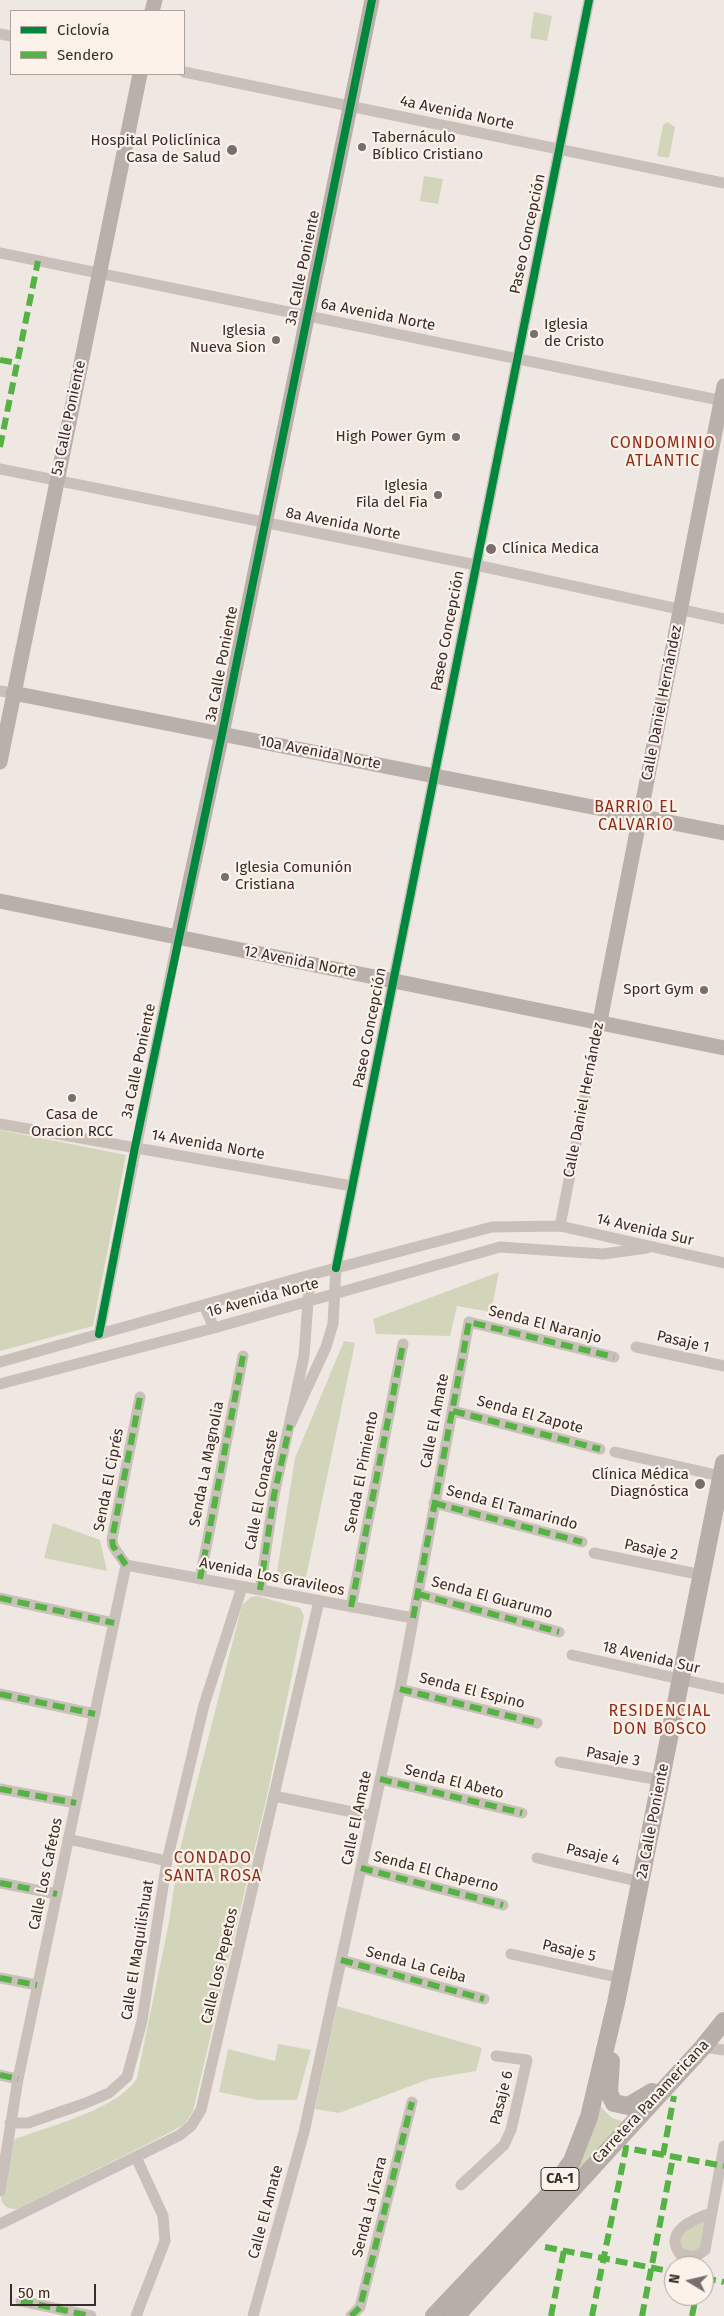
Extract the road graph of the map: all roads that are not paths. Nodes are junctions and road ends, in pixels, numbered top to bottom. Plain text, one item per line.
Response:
1 (372, 0) edge
2 (589, 0) edge
3 (185, 72) edge
4 (140, 75) edge
5 (351, 106) junction
6 (560, 149) junction
7 (724, 183) edge
8 (0, 253) edge
9 (99, 274) junction
10 (307, 316) junction
11 (516, 358) junction
12 (723, 396) edge
13 (0, 469) edge
14 (57, 480) junction
15 (265, 524) junction
16 (476, 565) junction
17 (679, 609) junction
18 (724, 619) edge
19 (6, 692) edge
20 (222, 734) junction
21 (0, 762) edge
22 (434, 775) junction
23 (640, 816) junction
24 (724, 833) edge
25 (0, 901) edge
26 (178, 937) junction
27 (393, 980) junction
28 (600, 1021) junction
29 (724, 1048) edge
30 (0, 1124) edge
31 (135, 1147) junction
32 (352, 1186) junction
33 (560, 1226) junction
34 (654, 1247) junction
35 (724, 1263) edge
36 (336, 1268) junction
37 (310, 1275) junction
38 (334, 1294) junction
39 (308, 1302) junction
40 (204, 1305) junction
41 (469, 1322) joint
42 (214, 1328) junction
43 (99, 1334) junction
44 (402, 1344) dead end
45 (636, 1347) dead end
46 (243, 1356) dead end
47 (614, 1357) dead end
48 (0, 1362) edge
49 (724, 1366) edge
50 (0, 1384) edge
51 (140, 1398) dead end
52 (453, 1411) junction
53 (290, 1424) junction
54 (600, 1449) dead end
55 (615, 1452) dead end
56 (723, 1472) edge
57 (434, 1503) junction
58 (582, 1542) dead end
59 (594, 1553) dead end
60 (126, 1565) junction
61 (702, 1575) junction
62 (200, 1579) junction
63 (242, 1586) junction
64 (260, 1590) junction
65 (418, 1594) junction
66 (0, 1598) edge
67 (319, 1601) junction
68 (351, 1607) junction
69 (413, 1618) junction
70 (114, 1623) junction
71 (559, 1632) dead end
72 (572, 1655) dead end
73 (682, 1680) junction
74 (400, 1689) junction
75 (724, 1689) edge
76 (0, 1694) edge
77 (95, 1714) junction
78 (538, 1723) dead end
79 (560, 1762) dead end
80 (380, 1779) junction
81 (660, 1780) junction
82 (0, 1789) edge
83 (274, 1796) junction
84 (76, 1803) junction
85 (522, 1813) dead end
86 (372, 1816) junction
87 (68, 1840) junction
88 (537, 1858) dead end
89 (168, 1861) junction
90 (362, 1868) junction
91 (641, 1882) junction
92 (0, 1883) edge
93 (57, 1894) junction
94 (503, 1905) dead end
95 (511, 1954) dead end
96 (341, 1960) junction
97 (0, 1978) edge
98 (621, 1978) junction
99 (37, 1985) junction
100 (484, 1999) dead end
101 (616, 2003) junction
102 (724, 2021) edge
103 (703, 2047) junction
104 (724, 2050) edge
105 (496, 2056) dead end
106 (0, 2075) edge
107 (18, 2079) junction
108 (668, 2082) junction
109 (412, 2102) dead end
110 (10, 2123) junction
111 (724, 2146) edge
112 (136, 2157) junction
113 (461, 2185) dead end
114 (0, 2191) edge
115 (711, 2213) dead end
116 (0, 2224) edge
117 (22, 2301) dead end
118 (92, 2316) edge
119 (136, 2316) edge
120 (253, 2316) edge
121 (351, 2316) edge
122 (434, 2316) edge
123 (456, 2316) edge

1 - 5 street, 3a Calle Poniente
2 - 6 street, Paseo Concepción
3 - 5 street, 4a Avenida Norte
4 - 9 street, 5a Calle Poniente
5 - 6 street, 4a Avenida Norte
5 - 10 street, 3a Calle Poniente
6 - 7 street, 4a Avenida Norte
6 - 11 street, Paseo Concepción
8 - 9 street, 6a Avenida Norte
9 - 10 street, 6a Avenida Norte
9 - 14 street, 5a Calle Poniente
10 - 11 street, 6a Avenida Norte
10 - 15 street, 3a Calle Poniente
11 - 12 street, 6a Avenida Norte
11 - 16 street, Paseo Concepción
12 - 17 street, Calle Daniel Hernández
13 - 14 street, 8a Avenida Norte
14 - 15 street, 8a Avenida Norte
14 - 19 street, 5a Calle Poniente
15 - 16 street, 8a Avenida Norte
15 - 20 street, 3a Calle Poniente
16 - 17 street, 8a Avenida Norte
16 - 22 street, Paseo Concepción
17 - 18 street, 8a Avenida Norte
17 - 23 street, Calle Daniel Hernández
19 - 20 street, 10a Avenida Norte
19 - 21 street, 5a Calle Poniente
20 - 22 street, 10a Avenida Norte
20 - 26 street, 3a Calle Poniente
22 - 23 street, 10a Avenida Norte
22 - 27 street, Paseo Concepción
23 - 24 street, 10a Avenida Norte
23 - 28 street, Calle Daniel Hernández
25 - 26 street, 12 Avenida Norte
26 - 27 street, 12 Avenida Norte
26 - 31 street, 3a Calle Poniente
27 - 28 street, 12 Avenida Norte
27 - 32 street, Paseo Concepción
28 - 29 street, 12 Avenida Norte
28 - 33 street, Calle Daniel Hernández
30 - 31 street, 14 Avenida Norte
31 - 32 street, 14 Avenida Norte
31 - 43 street, 3a Calle Poniente
32 - 36 street, Paseo Concepción
33 - 34 street, 14 Avenida Sur
33 - 36 street, 16 Avenida Norte
34 - 35 street, 14 Avenida Sur
34 - 38 street, 16 Avenida Norte
36 - 37 street, 16 Avenida Norte
36 - 38 street, Calle El Conacaste
37 - 39 street, Calle El Conacaste
37 - 40 street, 16 Avenida Norte
38 - 39 street, 16 Avenida Norte
38 - 53 street, Calle El Conacaste
39 - 42 street, 16 Avenida Norte
39 - 53 street, Calle El Conacaste
40 - 42 street
40 - 43 street, 16 Avenida Norte
41 - 47 street, Senda El Naranjo
41 - 52 street, Calle El Amate
42 - 50 street, 16 Avenida Norte
43 - 48 street, 16 Avenida Norte
44 - 68 street, Senda El Pimiento
45 - 49 street, Pasaje 1
46 - 62 street, Senda La Magnolia
51 - 60 street, Senda El Ciprés
52 - 54 street, Senda El Zapote
52 - 57 street, Calle El Amate
53 - 64 street, Calle El Conacaste
55 - 56 street
56 - 61 main road, 2a Calle Poniente / CA-1
57 - 58 street, Senda El Tamarindo
57 - 65 street, Calle El Amate
59 - 61 street, Pasaje 2
60 - 62 street, Avenida Los Gravileos
60 - 70 street, Calle Los Cafetos
61 - 73 main road, 2a Calle Poniente / CA-1
62 - 63 street, Avenida Los Gravileos
63 - 64 street, Avenida Los Gravileos
63 - 89 street, Calle El Maquilishuat
64 - 67 street, Avenida Los Gravileos
65 - 69 street, Calle El Amate
65 - 71 street, Senda El Guarumo
66 - 70 street
67 - 68 street, Avenida Los Gravileos
67 - 83 street, Calle Los Pepetos
68 - 69 street, Avenida Los Gravileos
69 - 74 street, Calle El Amate
70 - 77 street, Calle Los Cafetos
72 - 73 street, 18 Avenida Sur
73 - 75 street, 18 Avenida Sur
73 - 81 main road, 2a Calle Poniente / CA-1
74 - 78 street, Senda El Espino
74 - 80 street, Calle El Amate
76 - 77 street
77 - 84 street, Calle Los Cafetos
79 - 81 street, Pasaje 3
80 - 85 street, Senda El Abeto
80 - 86 street, Calle El Amate
81 - 91 main road, 2a Calle Poniente / CA-1
82 - 84 street
83 - 86 street
83 - 112 street, Calle Los Pepetos
84 - 87 street, Calle Los Cafetos
86 - 90 street, Calle El Amate
87 - 89 street
87 - 93 street, Calle Los Cafetos
88 - 91 street, Pasaje 4
89 - 110 street, Calle El Maquilishuat
90 - 94 street, Senda El Chaperno
90 - 96 street, Calle El Amate
91 - 98 main road, 2a Calle Poniente / CA-1
92 - 93 street
93 - 99 street, Calle Los Cafetos
95 - 98 street, Pasaje 5
96 - 100 street, Senda La Ceiba
96 - 120 street, Calle El Amate
97 - 99 street
98 - 101 main road, 2a Calle Poniente / CA-1
99 - 107 street, Calle Los Cafetos
101 - 108 main road
101 - 122 main road, Carretera Panamericana / CA-1
102 - 103 main road, Carretera Panamericana / CA-1
103 - 104 street
103 - 108 main road, Carretera Panamericana / CA-1
105 - 113 street, Pasaje 6
106 - 107 street
107 - 110 street, Calle Los Cafetos
108 - 123 main road, Carretera Panamericana / CA-1
109 - 121 street, Senda La Jícara
110 - 114 street, Calle Los Cafetos
111 - 115 street
112 - 116 street, Calle Los Pepetos
112 - 119 street
117 - 118 street

